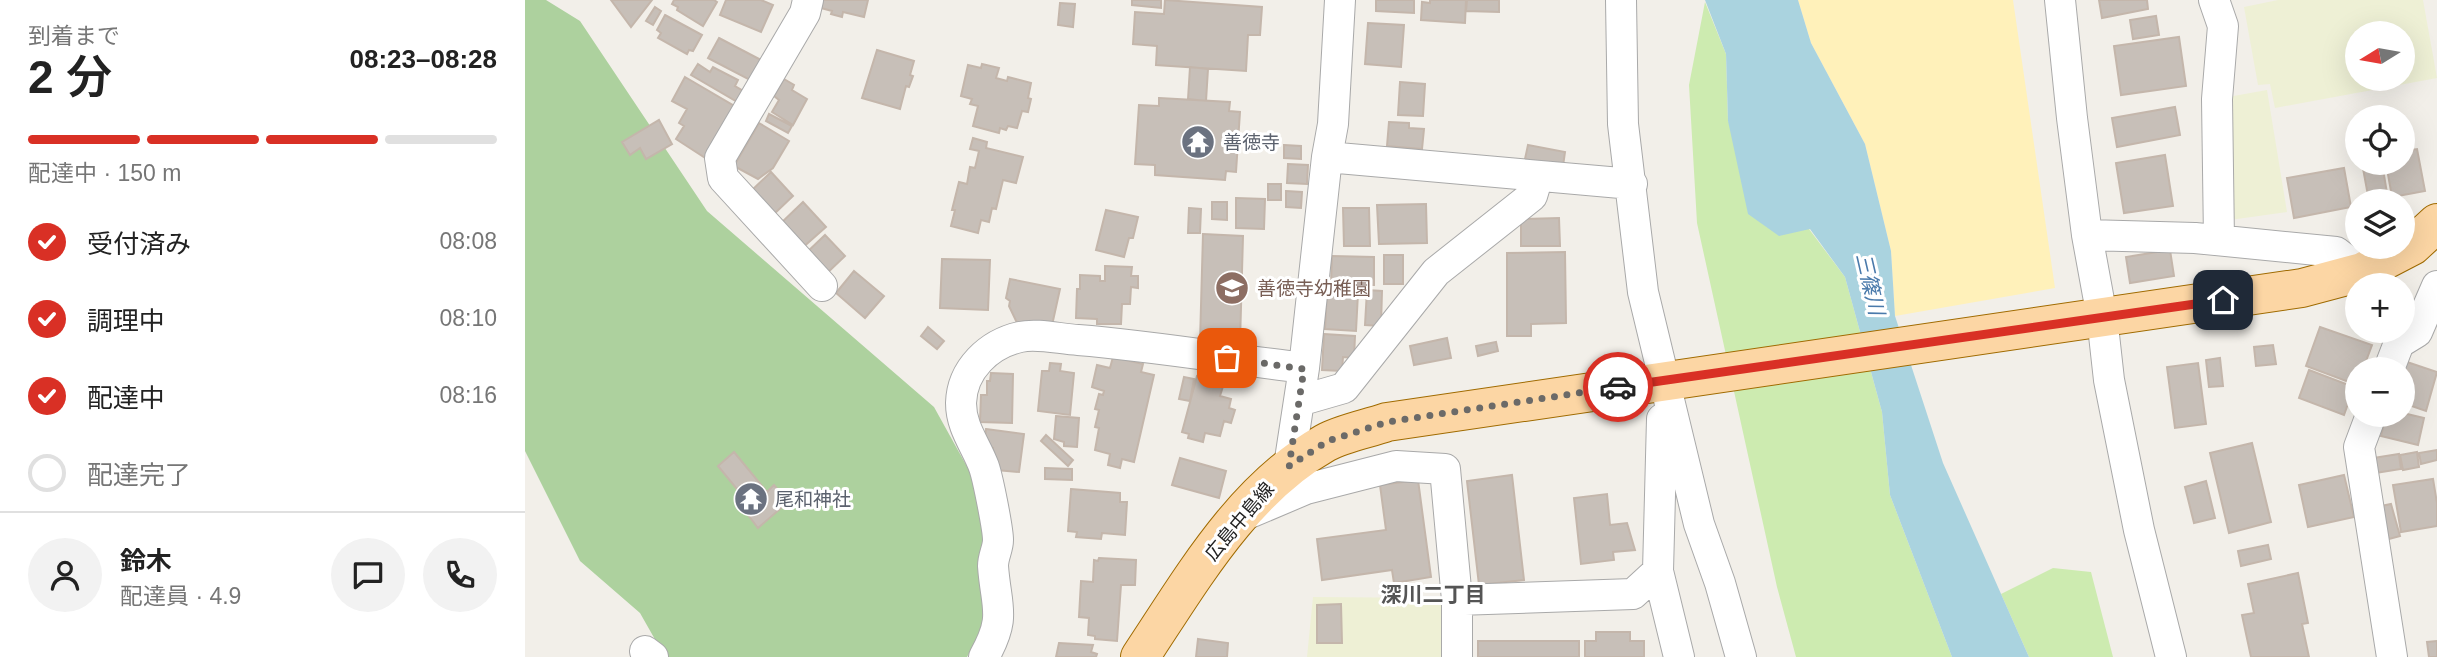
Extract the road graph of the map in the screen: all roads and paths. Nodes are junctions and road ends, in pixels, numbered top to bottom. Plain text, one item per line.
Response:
1 (808, 0) edge
2 (1340, 0) edge
3 (1621, 0) edge
4 (2060, 0) edge
5 (2214, 0) edge
6 (1327, 157) junction
7 (1538, 176) junction
8 (1632, 184) junction
9 (2437, 223) edge
10 (2087, 235) junction
11 (2219, 240) junction
12 (2362, 272) junction
13 (822, 286) dead end
14 (2437, 286) edge
15 (2093, 319) junction
16 (2427, 338) edge
17 (2394, 357) edge
18 (1304, 369) junction
19 (1673, 379) junction
20 (1299, 401) junction
21 (2366, 427) edge
22 (1289, 466) junction
23 (1237, 519) junction
24 (1658, 571) junction
25 (1457, 600) junction
26 (984, 657) edge
27 (1140, 657) edge
28 (1457, 657) edge
29 (1679, 657) edge
30 (1741, 657) edge
31 (2171, 657) edge
32 (2392, 657) edge

1 - 13 street
2 - 6 street
3 - 8 street
4 - 10 street
5 - 11 street
6 - 7 street
6 - 18 street
7 - 8 street
7 - 20 street
8 - 19 street
9 - 12 main road, 広島中島線
10 - 11 street
10 - 15 street
11 - 12 street
12 - 15 main road, 広島中島線
14 - 16 street
15 - 19 main road, 広島中島線
15 - 31 street
16 - 17 street
18 - 20 street
18 - 26 street
19 - 22 main road, 広島中島線
19 - 24 street
19 - 30 street
20 - 22 street
21 - 32 street
22 - 23 main road, 広島中島線
23 - 25 street
23 - 27 main road, 広島中島線
24 - 25 street
24 - 29 street
25 - 28 street

